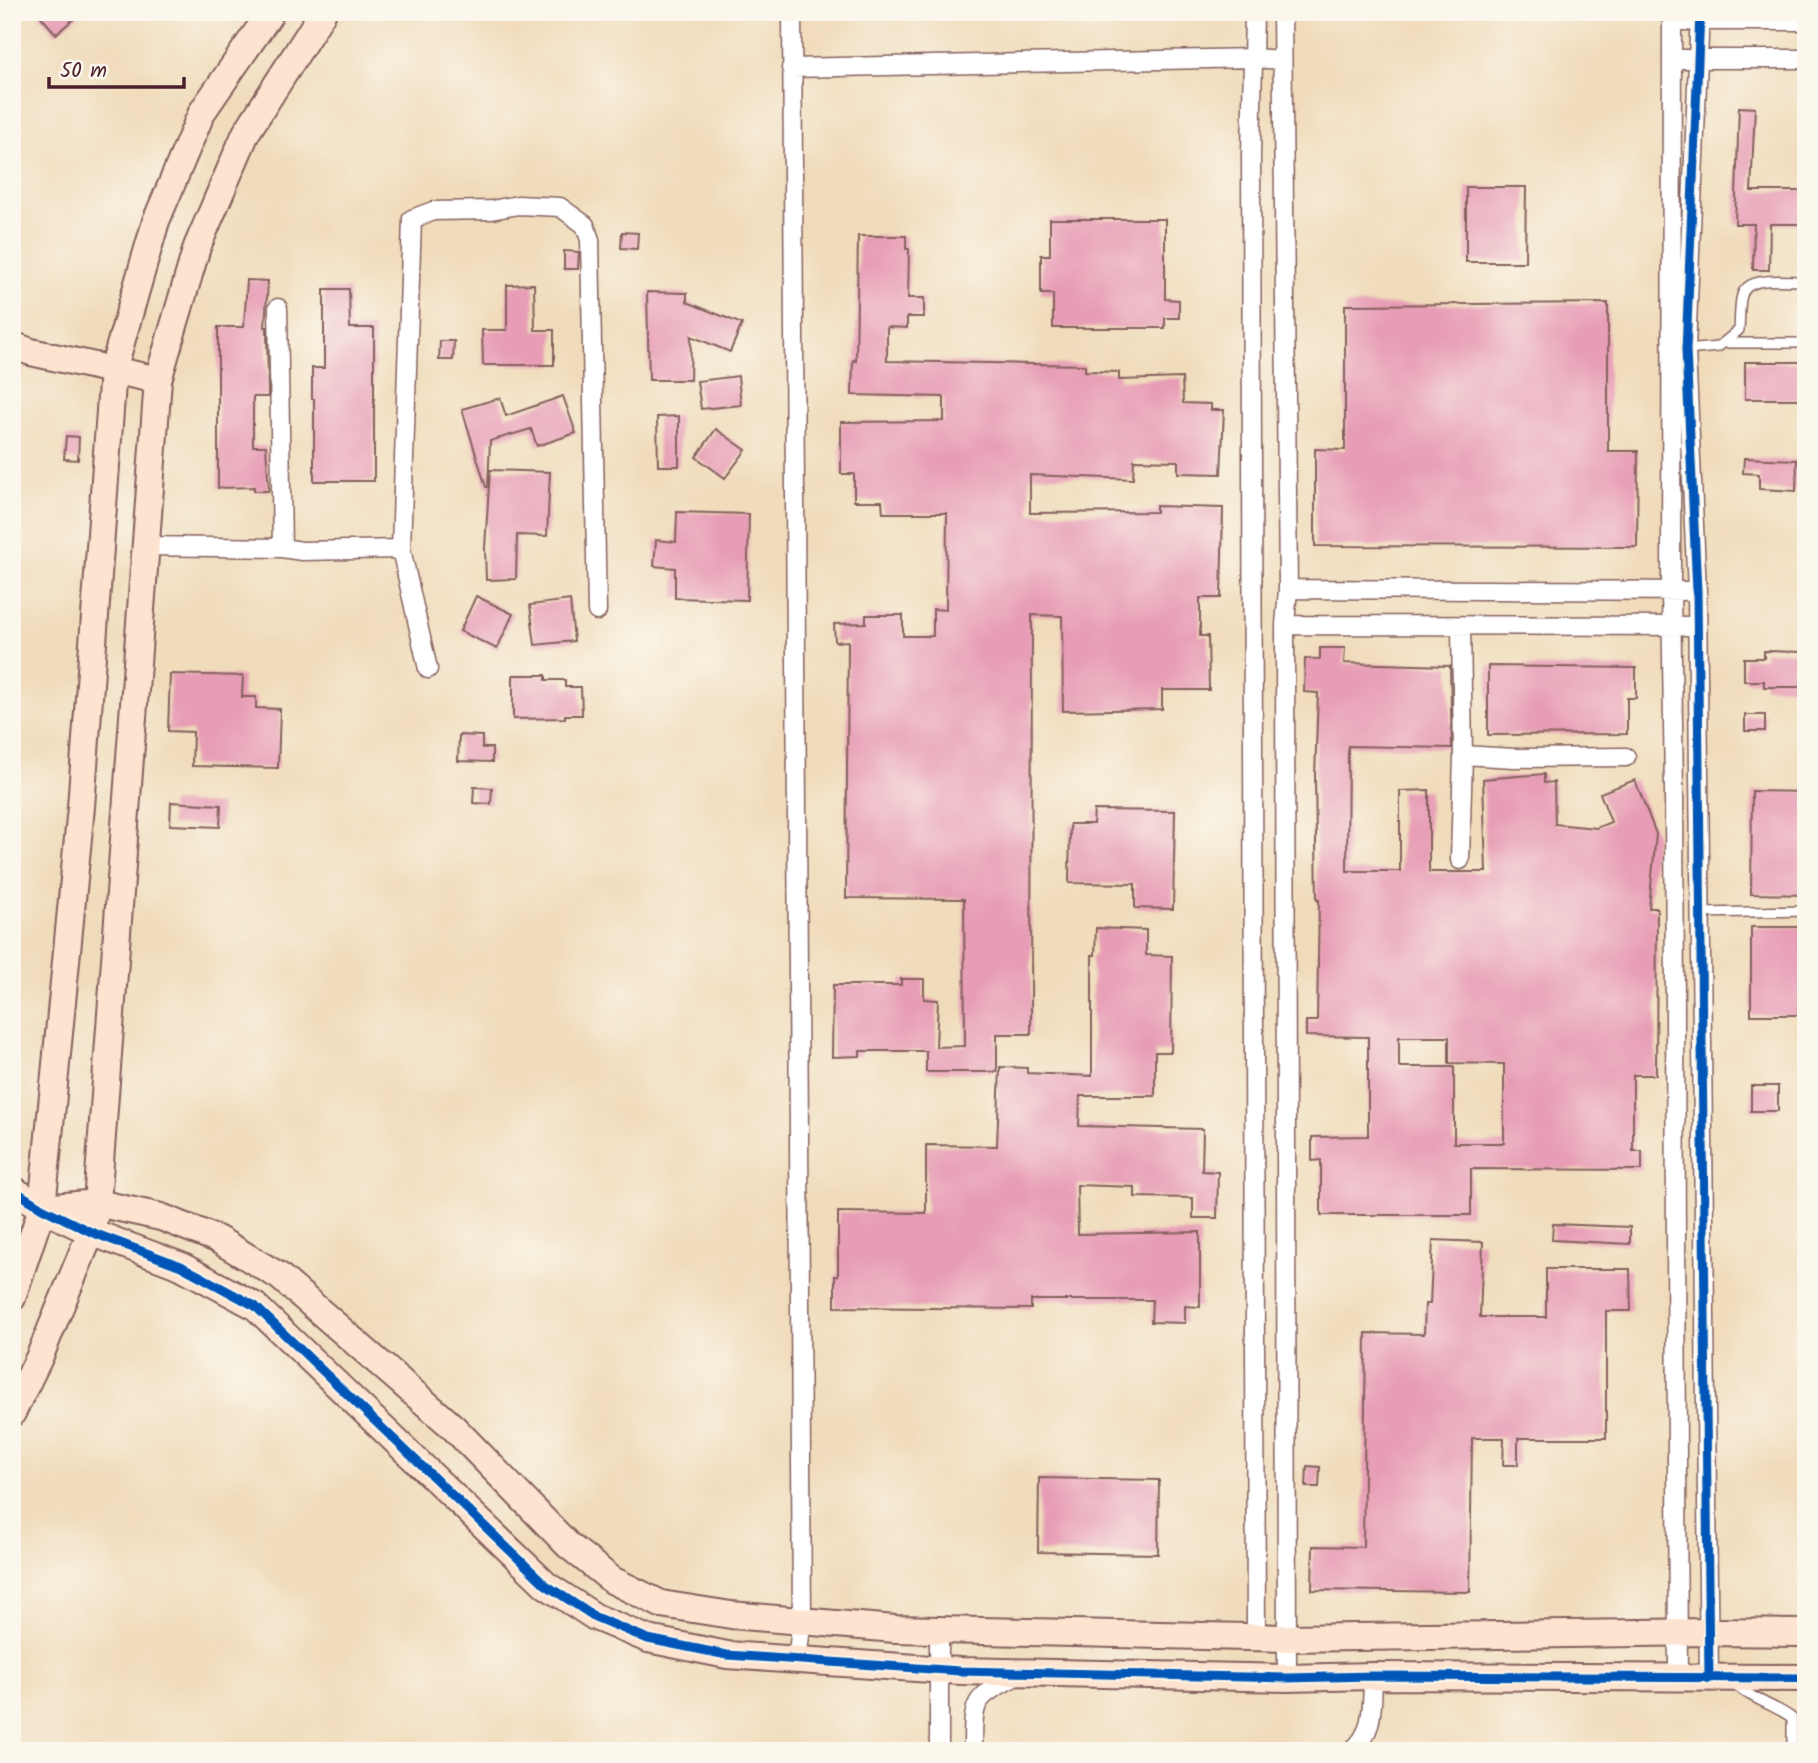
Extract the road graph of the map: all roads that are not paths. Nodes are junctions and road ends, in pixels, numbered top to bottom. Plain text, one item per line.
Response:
1 (271, 12) edge
2 (323, 12) edge
3 (792, 12) edge
4 (1254, 12) edge
5 (1282, 12) edge
6 (1672, 17) edge
7 (1700, 17) edge
8 (1806, 21) edge
9 (1254, 58) junction
10 (1672, 59) junction
11 (1806, 59) edge
12 (1282, 60) junction
13 (1700, 60) junction
14 (791, 68) junction
15 (1806, 281) edge
16 (278, 308) dead end
17 (1725, 343) junction
18 (1806, 343) edge
19 (12, 345) edge
20 (1686, 350) junction
21 (113, 370) junction
22 (158, 380) junction
23 (145, 546) junction
24 (282, 548) junction
25 (401, 549) junction
26 (1288, 589) junction
27 (1671, 591) junction
28 (1697, 591) junction
29 (597, 611) dead end
30 (1285, 625) junction
31 (1461, 626) junction
32 (1671, 626) junction
33 (1697, 626) junction
34 (428, 669) dead end
35 (1463, 755) junction
36 (1626, 757) dead end
37 (1460, 860) dead end
38 (1806, 911) edge
39 (1701, 913) junction
40 (12, 1189) edge
41 (97, 1203) junction
42 (42, 1208) junction
43 (91, 1232) junction
44 (12, 1298) edge
45 (12, 1413) edge
46 (802, 1620) junction
47 (939, 1629) junction
48 (1678, 1632) junction
49 (1709, 1632) junction
50 (1806, 1633) edge
51 (1255, 1637) junction
52 (1288, 1638) junction
53 (797, 1659) junction
54 (939, 1670) junction
55 (1023, 1672) junction
56 (1373, 1676) junction
57 (1287, 1678) junction
58 (1806, 1678) edge
59 (1678, 1679) junction
60 (1720, 1679) junction
61 (939, 1751) edge
62 (973, 1751) edge
63 (1351, 1751) edge
64 (1792, 1751) edge

1 - 21 street
2 - 22 street
3 - 14 street
4 - 9 street
5 - 12 street
6 - 7 street
6 - 10 street
7 - 8 street
7 - 13 street
9 - 12 street
9 - 14 street
9 - 51 street
10 - 13 street
10 - 27 street
11 - 13 street
12 - 26 street
13 - 20 street
14 - 46 street
15 - 17 lane
16 - 24 street
17 - 18 lane
17 - 20 lane
19 - 21 street
20 - 28 street
21 - 22 street
21 - 42 street
22 - 23 street
23 - 24 street
23 - 41 street
24 - 25 street
25 - 29 street
25 - 34 street
26 - 27 street
26 - 30 street
27 - 28 street
27 - 32 street
28 - 33 street
30 - 31 street
30 - 52 street
31 - 32 street
31 - 35 street
32 - 33 street
32 - 48 street
33 - 39 street
35 - 36 street
35 - 37 street
38 - 39 lane
39 - 49 street
40 - 42 street
41 - 42 street
41 - 43 street
41 - 46 street
42 - 43 street
42 - 44 street
43 - 45 street
43 - 53 street
46 - 47 street
46 - 53 street
47 - 51 street
47 - 54 street
48 - 49 street
48 - 52 street
48 - 59 street
49 - 50 street
49 - 60 street
51 - 52 street
52 - 57 street
53 - 54 street
54 - 55 street
54 - 61 street
55 - 57 street
55 - 62 street
56 - 57 street
56 - 59 street
56 - 63 street
58 - 60 street
59 - 60 street
60 - 64 lane

